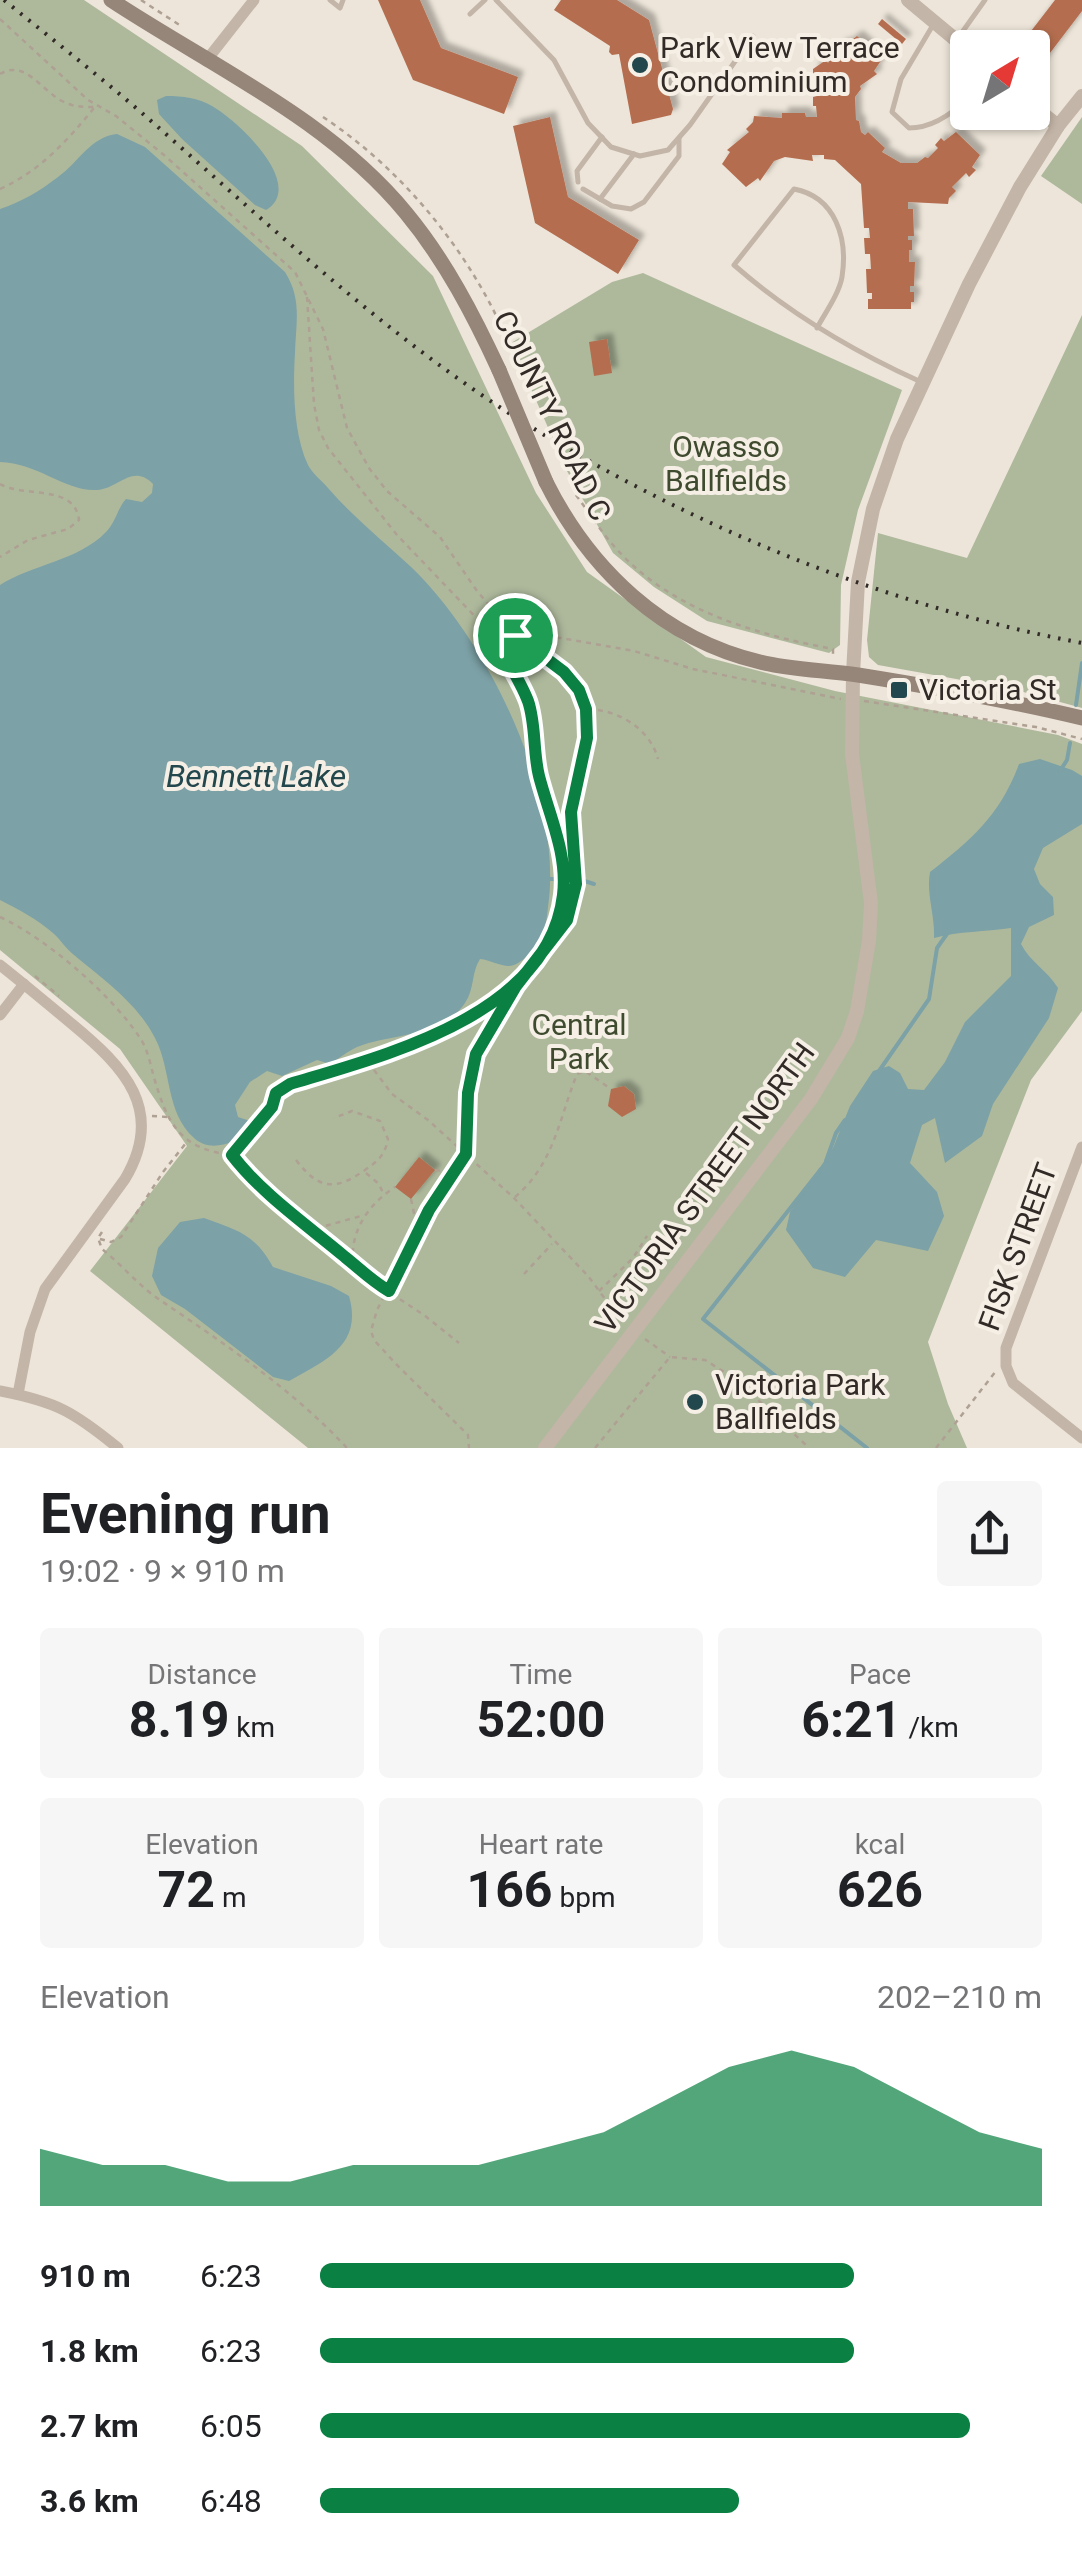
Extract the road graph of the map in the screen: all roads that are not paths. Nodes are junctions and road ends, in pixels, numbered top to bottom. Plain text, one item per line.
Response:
1 (111, 0) edge
2 (254, 0) edge
3 (330, 0) edge
4 (343, 0) edge
5 (485, 0) edge
6 (496, 0) edge
7 (908, 0) edge
8 (985, 0) edge
9 (470, 14) dead end
10 (934, 22) junction
11 (970, 30) edge
12 (950, 35) edge
13 (752, 36) dead end
14 (206, 61) junction
15 (1082, 96) edge
16 (950, 113) edge
17 (1050, 120) edge
18 (1058, 126) junction
19 (602, 137) junction
20 (679, 138) junction
21 (634, 154) junction
22 (578, 182) dead end
23 (583, 189) dead end
24 (600, 199) junction
25 (818, 328) junction
26 (922, 382) junction
27 (853, 674) junction
28 (1082, 718) edge
29 (0, 964) edge
30 (26, 978) junction
31 (0, 1015) edge
32 (1082, 1147) edge
33 (0, 1390) edge
34 (18, 1394) junction
35 (1082, 1438) edge
36 (118, 1448) edge
37 (545, 1448) edge

1 - 14 main road, COUNTY ROAD C
2 - 14 street
3 - 4 lane
5 - 9 lane
6 - 19 lane
7 - 10 street
8 - 11 lane
10 - 12 street
10 - 16 lane
13 - 20 lane
14 - 27 main road, COUNTY ROAD C, bridge
15 - 18 street, VICTORIA STREET NORTH
17 - 18 street
18 - 26 street, VICTORIA STREET NORTH
19 - 21 lane
19 - 22 lane
20 - 21 lane
20 - 24 lane
21 - 24 lane
23 - 24 lane
25 - 25 lane
25 - 26 lane
26 - 27 street, VICTORIA STREET NORTH
27 - 28 main road, COUNTY ROAD C
27 - 37 street, VICTORIA STREET NORTH
29 - 30 street
30 - 31 street
30 - 34 street
32 - 35 street, FISK STREET
33 - 34 street
34 - 36 street

